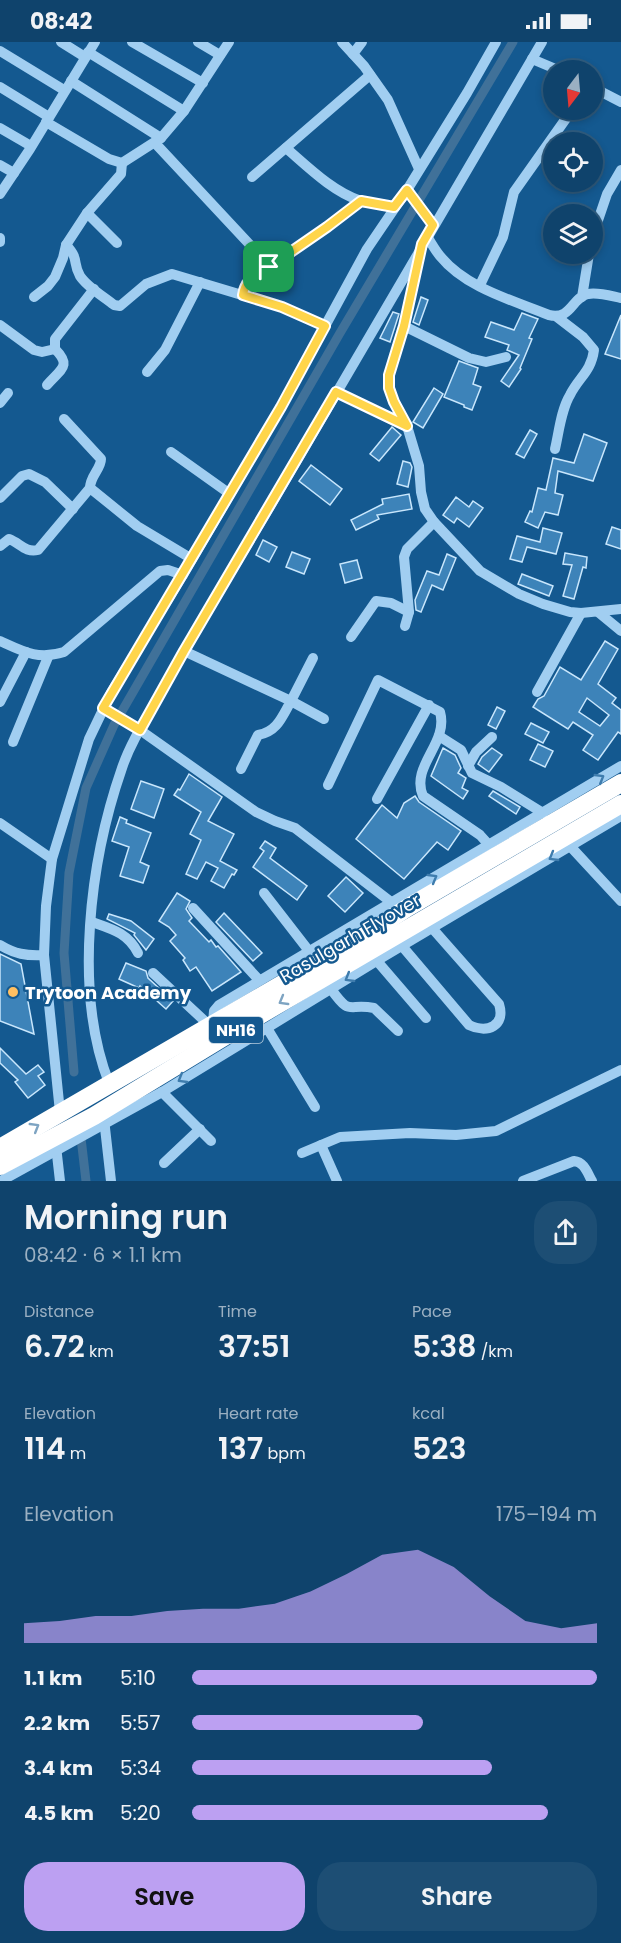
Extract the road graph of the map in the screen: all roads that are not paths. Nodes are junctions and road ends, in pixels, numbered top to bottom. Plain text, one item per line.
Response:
1 (61, 42) edge
2 (95, 42) edge
3 (132, 42) edge
4 (198, 42) edge
5 (229, 42) edge
6 (342, 42) edge
7 (362, 42) edge
8 (496, 42) edge
9 (542, 42) edge
10 (0, 51) edge
11 (353, 54) junction
12 (86, 55) junction
13 (220, 55) junction
14 (532, 59) junction
15 (543, 64) edge
16 (370, 75) junction
17 (203, 83) junction
18 (67, 86) junction
19 (0, 87) edge
20 (603, 93) edge
21 (621, 102) edge
22 (184, 111) junction
23 (48, 119) junction
24 (565, 120) edge
25 (0, 128) edge
26 (158, 141) junction
27 (31, 146) junction
28 (286, 148) junction
29 (122, 163) junction
30 (0, 165) edge
31 (419, 169) junction
32 (621, 170) edge
33 (14, 173) junction
34 (252, 177) dead end
35 (409, 192) junction
36 (0, 194) edge
37 (361, 201) junction
38 (603, 206) edge
39 (394, 207) junction
40 (87, 213) junction
41 (433, 225) junction
42 (424, 240) junction
43 (117, 243) dead end
44 (66, 245) junction
45 (587, 264) edge
46 (269, 267) junction
47 (200, 282) junction
48 (480, 285) junction
49 (94, 289) junction
50 (243, 295) junction
51 (33, 297) dead end
52 (582, 297) junction
53 (621, 298) edge
54 (557, 317) junction
55 (0, 326) edge
56 (325, 326) junction
57 (404, 326) junction
58 (55, 349) junction
59 (506, 357) dead end
60 (147, 372) dead end
61 (47, 385) dead end
62 (336, 392) junction
63 (8, 393) dead end
64 (0, 403) edge
65 (64, 419) dead end
66 (407, 426) junction
67 (555, 449) dead end
68 (171, 452) dead end
69 (90, 488) junction
70 (230, 494) junction
71 (0, 498) edge
72 (73, 509) junction
73 (434, 522) junction
74 (0, 546) edge
75 (192, 559) junction
76 (183, 575) junction
77 (621, 609) edge
78 (409, 612) junction
79 (598, 612) junction
80 (581, 613) junction
81 (405, 626) dead end
82 (621, 631) edge
83 (351, 637) dead end
84 (0, 641) edge
85 (184, 651) junction
86 (26, 652) junction
87 (48, 657) junction
88 (312, 658) dead end
89 (537, 692) dead end
90 (291, 701) junction
91 (0, 702) edge
92 (429, 705) junction
93 (103, 708) junction
94 (324, 719) dead end
95 (137, 728) junction
96 (439, 736) junction
97 (492, 737) dead end
98 (13, 742) dead end
99 (468, 766) junction
100 (621, 766) edge
101 (241, 769) dead end
102 (621, 783) edge
103 (328, 784) dead end
104 (377, 799) dead end
105 (621, 804) edge
106 (543, 813) junction
107 (621, 816) edge
108 (0, 823) edge
109 (489, 845) junction
110 (570, 846) junction
111 (52, 859) junction
112 (264, 893) dead end
113 (621, 901) edge
114 (391, 902) junction
115 (193, 908) dead end
116 (92, 922) junction
117 (432, 928) junction
118 (0, 945) edge
119 (402, 946) junction
120 (370, 950) junction
121 (309, 951) junction
122 (138, 952) dead end
123 (44, 955) junction
124 (153, 973) dead end
125 (260, 980) junction
126 (330, 989) junction
127 (426, 1018) dead end
128 (211, 1024) junction
129 (267, 1028) junction
130 (398, 1031) dead end
131 (621, 1070) edge
132 (110, 1083) junction
133 (162, 1092) junction
134 (315, 1107) dead end
135 (65, 1109) junction
136 (100, 1117) junction
137 (200, 1129) junction
138 (57, 1140) junction
139 (211, 1141) dead end
140 (321, 1145) junction
141 (0, 1148) edge
142 (302, 1153) dead end
143 (164, 1163) dead end
144 (0, 1166) edge
145 (1, 1181) edge
146 (60, 1181) edge
147 (111, 1181) edge
148 (338, 1181) edge
149 (523, 1181) edge
150 (592, 1181) edge

1 - 12 street
2 - 12 street
3 - 17 street
4 - 13 street
5 - 13 street
6 - 11 street
7 - 11 street
8 - 31 street
9 - 14 street
10 - 18 street
11 - 16 street
12 - 18 street
12 - 22 street
13 - 17 street
14 - 15 street
14 - 41 street
16 - 28 street
16 - 31 street
17 - 22 street
18 - 23 street
18 - 26 street
19 - 23 street
20 - 21 street
22 - 26 street
23 - 27 street
23 - 29 street
24 - 48 street
25 - 27 street
26 - 29 street
26 - 46 street
27 - 33 street
28 - 34 street
28 - 37 street
29 - 40 street
30 - 33 street
31 - 35 street
32 - 38 street
33 - 36 street
35 - 39 street
35 - 41 street
37 - 39 street
37 - 46 street
39 - 56 street
40 - 43 street
40 - 44 street
41 - 42 street
42 - 48 street
42 - 57 street
42 - 62 street
44 - 49 street
44 - 51 street
45 - 52 street
46 - 50 street
47 - 49 street
47 - 50 street
47 - 60 street
48 - 54 street
49 - 58 street
50 - 56 street
52 - 53 street
52 - 54 street
54 - 67 street
55 - 58 street
56 - 70 street
57 - 59 street
57 - 66 street
58 - 61 street
62 - 66 street
62 - 85 street
63 - 64 street
65 - 69 street
66 - 73 street
68 - 70 street
69 - 72 street
69 - 75 street
70 - 75 street
71 - 72 street
72 - 74 street
73 - 78 street
73 - 80 street
75 - 76 street
76 - 87 street
76 - 93 street
77 - 79 street
78 - 81 street
78 - 83 street
79 - 80 street
79 - 82 street
80 - 89 street
84 - 86 street
85 - 90 street
85 - 95 street
86 - 87 street
86 - 91 street
87 - 98 street
88 - 90 street
90 - 94 street
90 - 101 street
92 - 96 street
92 - 103 street
92 - 104 street
93 - 95 street
93 - 111 street
95 - 114 street
95 - 116 street
96 - 99 street
96 - 109 street
97 - 99 street
99 - 106 street
106 -> 100 street
102 - 120 highway, Rasulgarh Flyover / NH16
105 - 120 highway, Rasulgarh Flyover / NH16
106 - 109 street
107 - 110 street
108 - 111 street
114 -> 109 street
110 - 113 street
110 -> 117 street
111 - 123 street
112 - 121 street
114 - 121 street
115 - 125 street
116 - 122 street
116 - 132 street
117 - 119 street
117 - 119 street
118 - 123 street
119 - 120 street
120 -> 126 street
120 - 127 street
120 - 128 highway, Rasulgarh Flyover / NH16
120 -> 136 highway, Rasulgarh Flyover / NH16
121 - 125 street
123 - 135 street
124 - 128 street
125 - 128 street
126 - 129 street
126 - 130 street
128 - 132 highway, NH16
129 -> 133 street
129 - 134 street
131 - 140 street
132 - 135 highway, NH16
133 - 136 street
133 - 137 street
141 -> 135 highway, NH16
136 - 138 highway, NH16
136 - 147 street
137 - 139 street
137 - 143 street
138 - 144 highway, NH16
138 - 145 street
138 - 146 street
140 - 142 street
140 - 148 street
149 - 150 street

